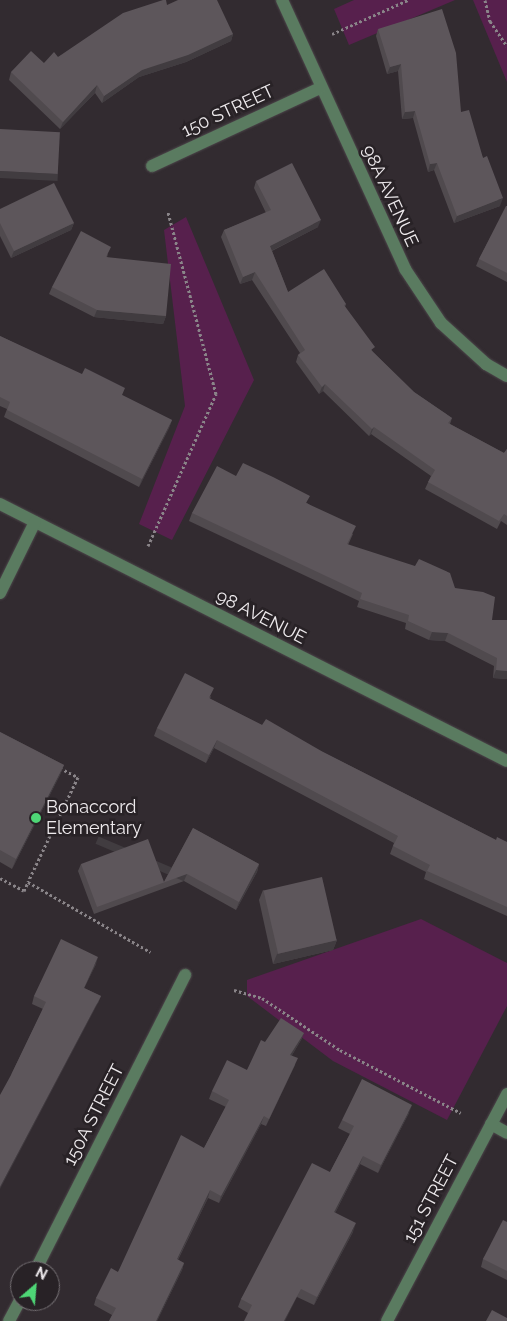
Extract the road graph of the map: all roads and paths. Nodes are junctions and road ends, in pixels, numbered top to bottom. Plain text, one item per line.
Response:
1 (282, 0) edge
2 (408, 0) edge
3 (485, 0) edge
4 (332, 34) dead end
5 (507, 46) edge
6 (320, 88) junction
7 (152, 166) dead end
8 (168, 212) dead end
9 (507, 376) edge
10 (0, 504) edge
11 (35, 522) junction
12 (148, 546) dead end
13 (0, 593) edge
14 (507, 761) edge
15 (52, 764) edge
16 (0, 878) edge
17 (28, 882) junction
18 (150, 952) dead end
19 (185, 975) dead end
20 (234, 990) dead end
21 (507, 1094) edge
22 (461, 1113) dead end
23 (491, 1124) junction
24 (507, 1133) edge
25 (40, 1261) edge
26 (387, 1321) edge

1 - 6 street, 98A AVENUE
2 - 4 path
3 - 5 path
6 - 7 street, 150 STREET
6 - 9 street, 98A AVENUE
8 - 12 path
10 - 11 street, 98 AVENUE
11 - 13 street
11 - 14 street, 98 AVENUE
15 - 17 path
16 - 17 path
17 - 18 path
19 - 25 street, 150A STREET
20 - 22 path
21 - 23 street, 151 STREET
23 - 24 street
23 - 26 street, 151 STREET

